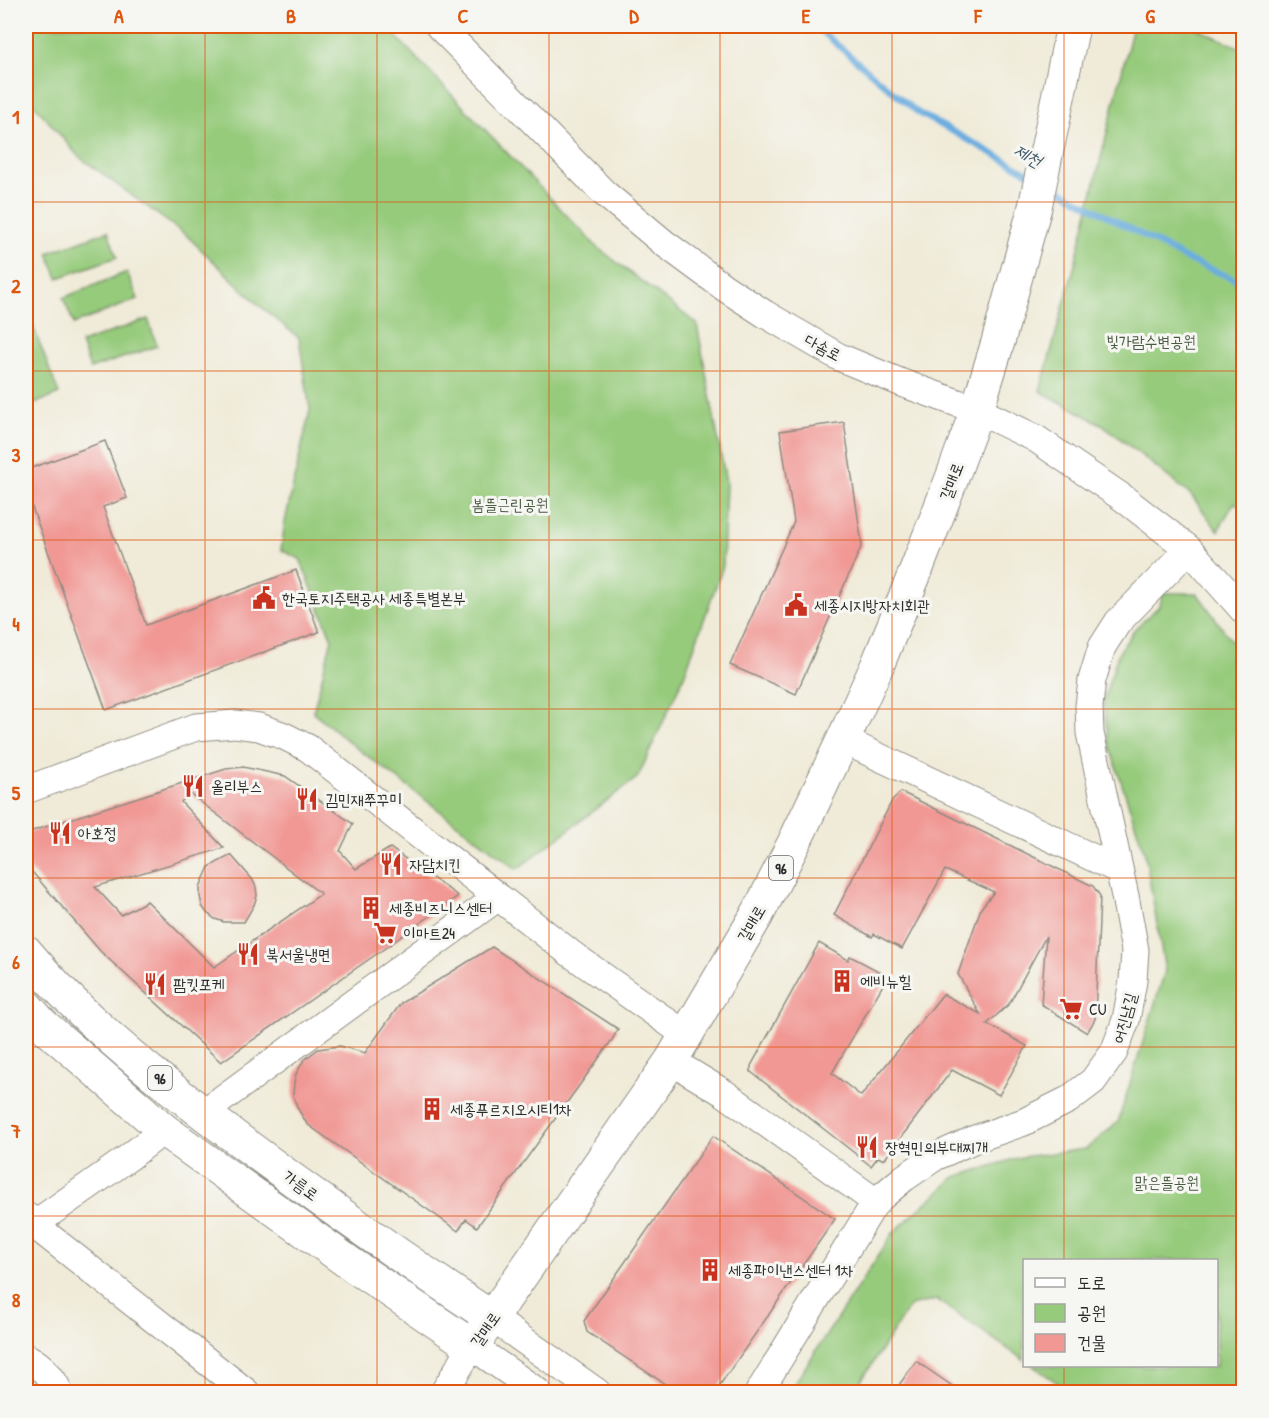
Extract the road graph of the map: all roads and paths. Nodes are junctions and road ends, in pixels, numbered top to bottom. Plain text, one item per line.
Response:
1 (439, 26) edge
2 (1074, 26) edge
3 (977, 410) junction
4 (1189, 549) junction
5 (1244, 611) edge
6 (843, 741) junction
7 (26, 790) edge
8 (1119, 870) junction
9 (498, 897) junction
10 (26, 952) edge
11 (26, 1006) edge
12 (679, 1048) junction
13 (203, 1113) junction
14 (164, 1130) junction
15 (876, 1202) junction
16 (28, 1223) edge
17 (492, 1318) junction
18 (472, 1346) junction
19 (26, 1357) edge
20 (59, 1392) edge
21 (246, 1392) edge
22 (444, 1392) edge
23 (538, 1392) edge
24 (597, 1392) edge
25 (759, 1392) edge

1 - 3 street, 다솜로
2 - 3 main road, 갈매로 / 96
3 - 4 street, 다솜로
3 - 6 main road, 갈매로 / 96
4 - 5 street, 다솜로
4 - 8 street, 어진남길
6 - 8 street
6 - 12 main road, 갈매로 / 96
7 - 9 street
8 - 15 street, 어진남길
9 - 12 street
9 - 13 street
10 - 13 main road, 가름로 / 96
11 - 14 main road, 96
12 - 15 street
12 - 17 main road, 갈매로 / 96
13 - 17 main road, 가름로 / 96
14 - 16 street
14 - 18 main road, 96
15 - 25 street, 어진남길
16 - 21 street
17 - 18 main road, 갈매로 / 96
17 - 24 street, 가름로
18 - 22 street, 갈매로
18 - 23 street
19 - 20 street

